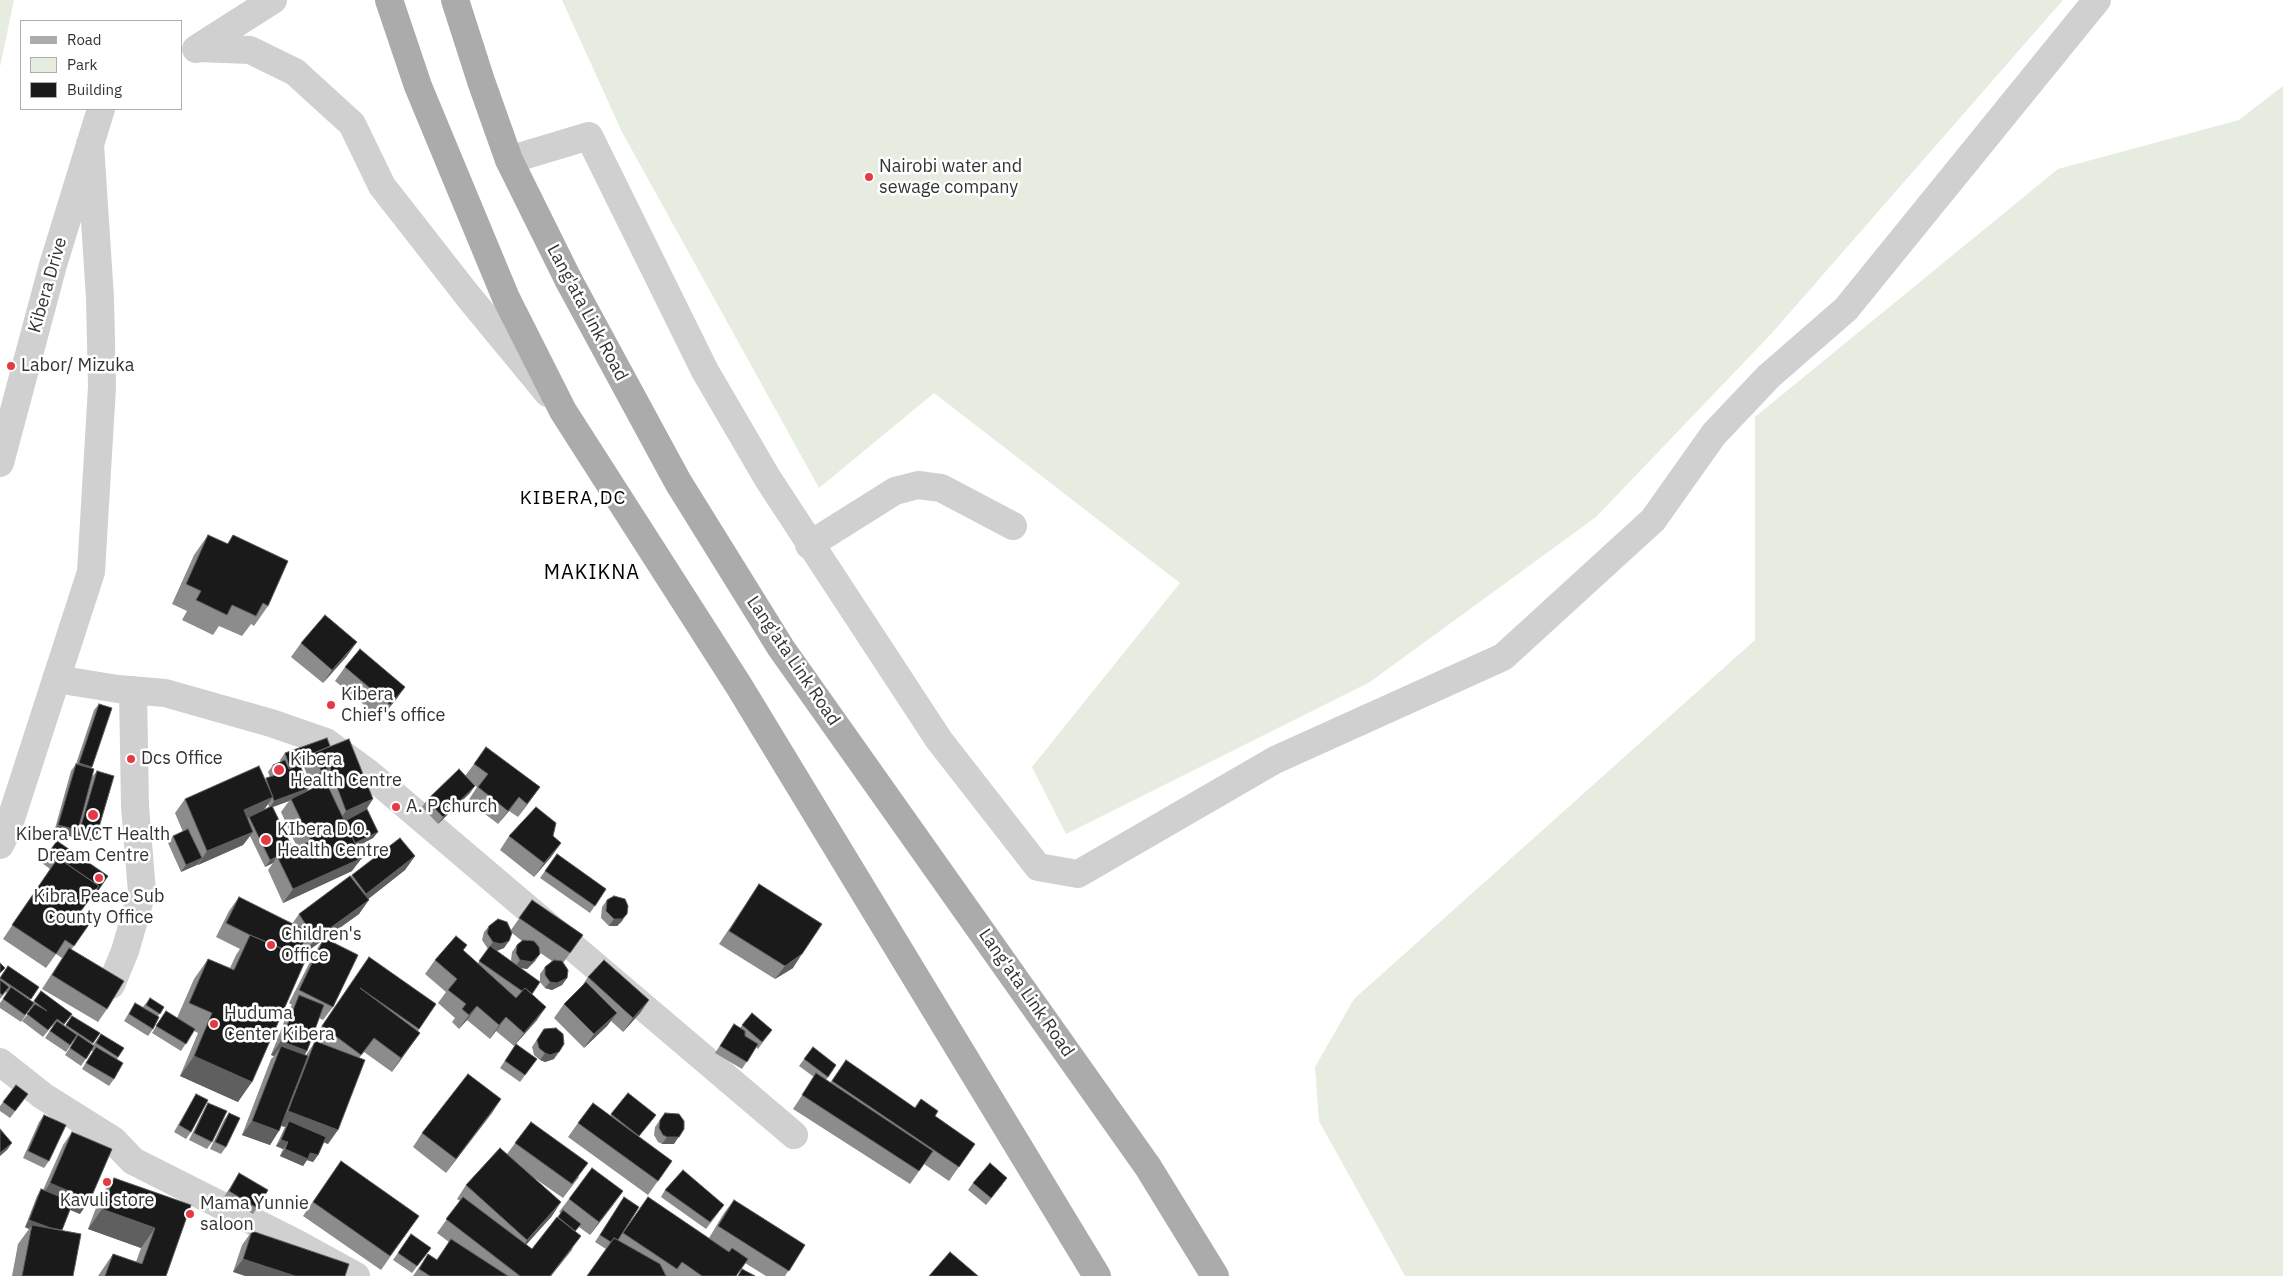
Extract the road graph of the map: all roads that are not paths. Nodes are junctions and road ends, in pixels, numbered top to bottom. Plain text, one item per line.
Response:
1 (273, 0) edge
2 (389, 0) edge
3 (455, 0) edge
4 (2097, 0) edge
5 (190, 51) edge
6 (100, 110) edge
7 (90, 144) junction
8 (509, 160) junction
9 (563, 412) junction
10 (0, 463) edge
11 (1013, 526) dead end
12 (809, 544) junction
13 (56, 679) junction
14 (133, 690) junction
15 (0, 845) edge
16 (111, 984) edge
17 (0, 1062) edge
18 (794, 1135) dead end
19 (356, 1276) edge
20 (1097, 1276) edge
21 (1215, 1276) edge

1 - 5 street
2 - 9 main road
3 - 8 main road, Lang'ata Link Road
4 - 12 street
5 - 9 street
6 - 7 street, Kibera Drive
7 - 10 street, Kibera Drive
7 - 13 street
8 - 12 street
8 - 21 main road, Lang'ata Link Road
9 - 20 main road
11 - 12 street
13 - 14 street
13 - 15 street
14 - 16 street
14 - 18 street
17 - 19 street

